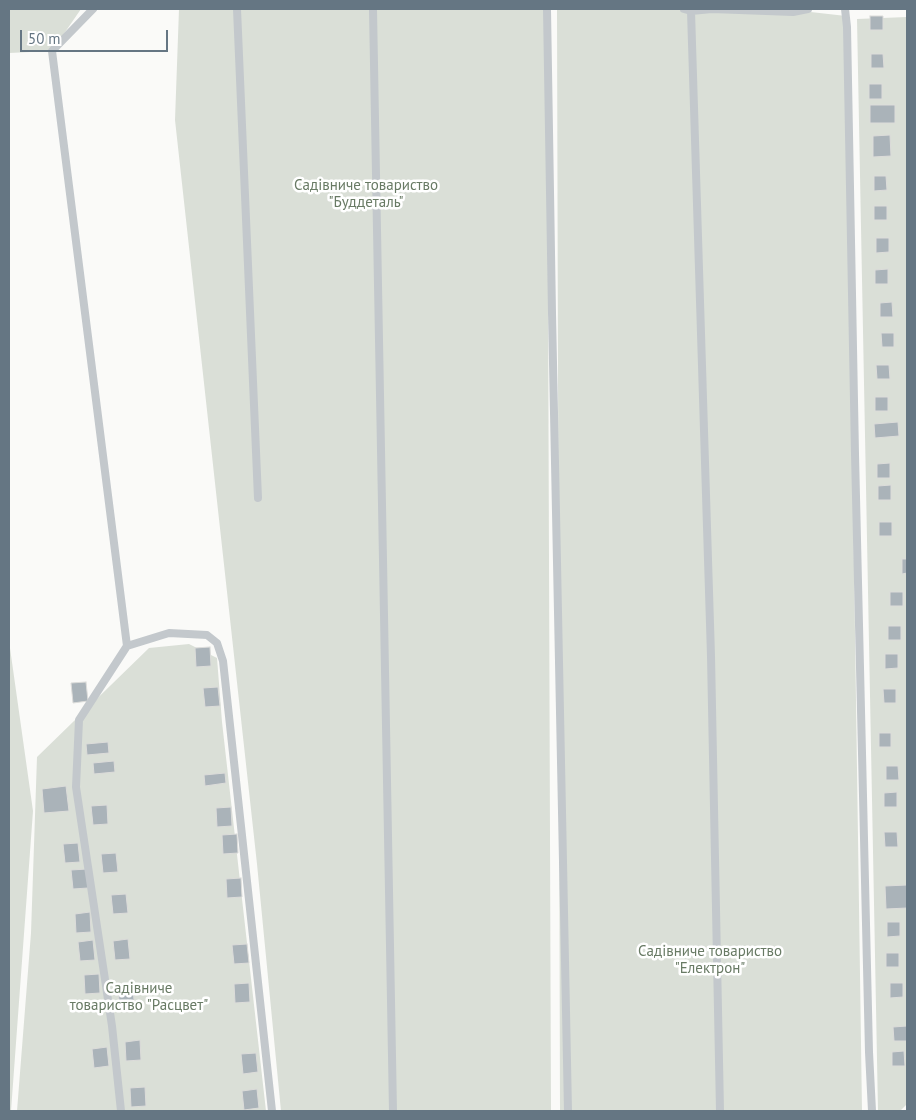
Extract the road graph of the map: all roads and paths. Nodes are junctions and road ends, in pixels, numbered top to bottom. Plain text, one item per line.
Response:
1 (93, 9) edge
2 (237, 9) edge
3 (373, 9) edge
4 (547, 9) edge
5 (808, 9) edge
6 (845, 9) edge
7 (687, 10) edge
8 (258, 498) dead end
9 (127, 646) junction
10 (121, 1111) edge
11 (272, 1111) edge
12 (393, 1111) edge
13 (568, 1111) edge
14 (720, 1111) edge
15 (872, 1111) edge

1 - 9 lane
2 - 8 lane
3 - 12 lane
4 - 13 lane
5 - 7 lane
6 - 15 lane
7 - 14 lane
9 - 10 lane
9 - 11 lane

